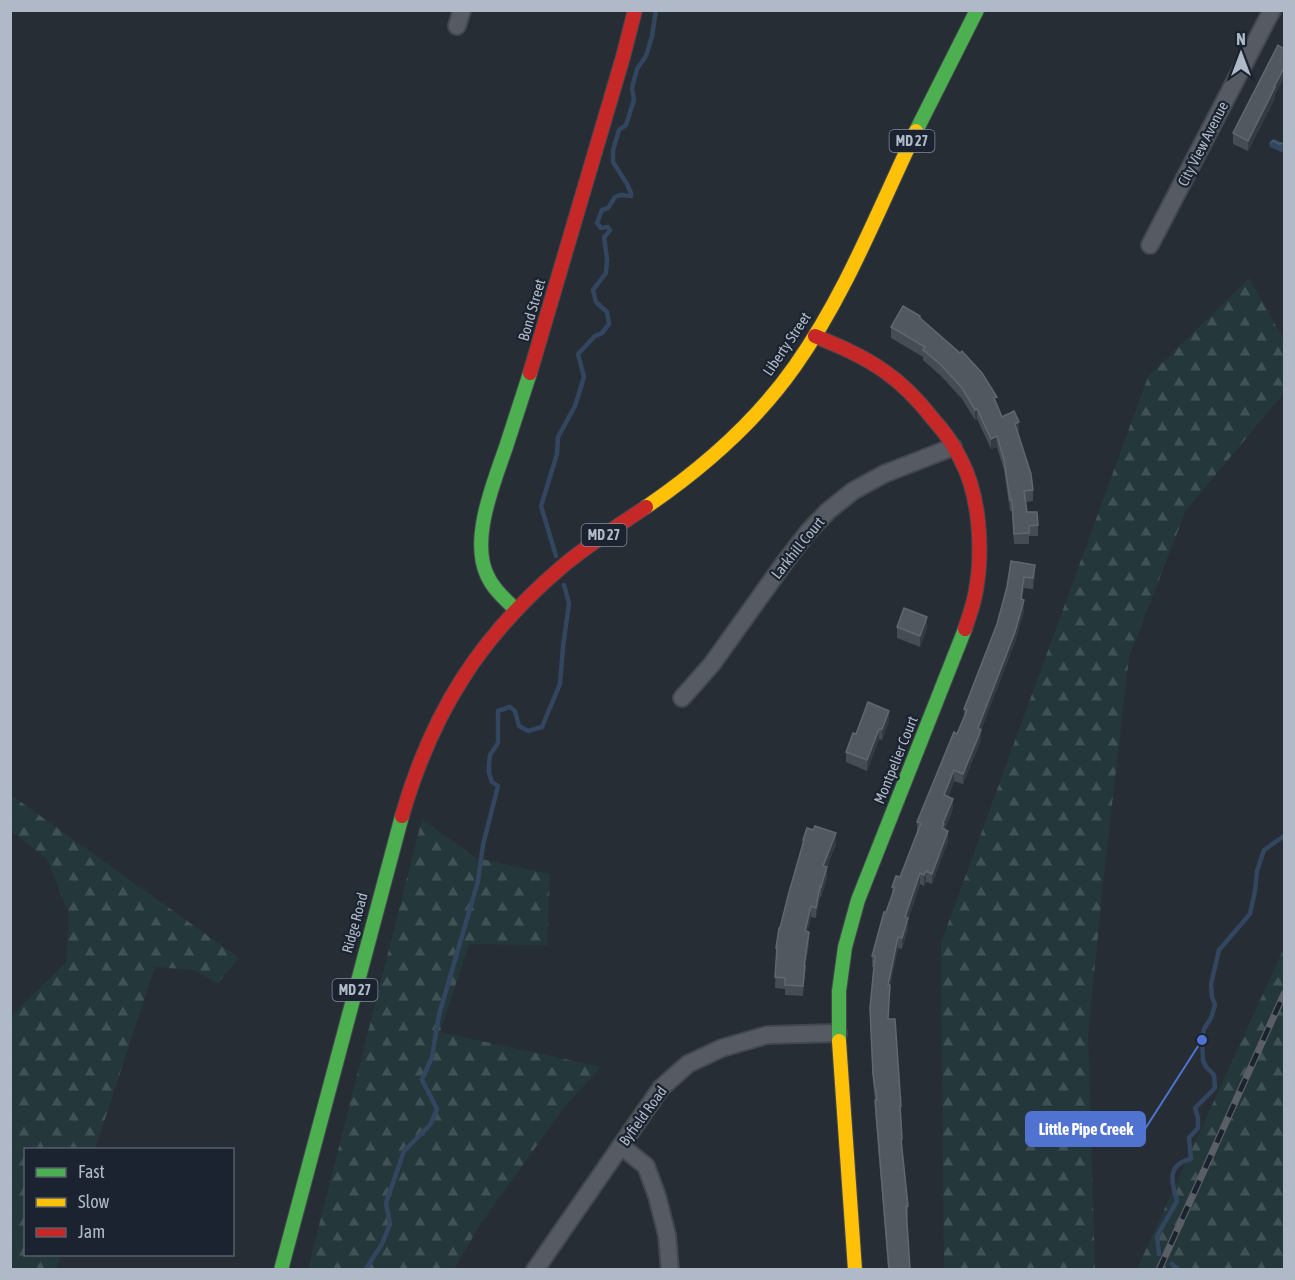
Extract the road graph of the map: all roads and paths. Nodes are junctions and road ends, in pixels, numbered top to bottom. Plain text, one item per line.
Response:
1 (635, 10) edge
2 (976, 10) edge
3 (1272, 10) edge
4 (1150, 245) dead end
5 (815, 336) junction
6 (953, 447) junction
7 (516, 610) junction
8 (682, 698) dead end
9 (838, 1033) junction
10 (621, 1146) junction
11 (281, 1269) edge
12 (535, 1269) edge
13 (670, 1269) edge
14 (855, 1269) edge

1 - 7 main road, Bond Street
2 - 5 main road, Liberty Street / MD 27
3 - 4 street, City View Avenue
5 - 6 main road, Montpelier Court
5 - 7 main road, Liberty Street / MD 27
6 - 8 street, Larkhill Court
6 - 9 main road, Montpelier Court
7 - 11 main road, Ridge Road / MD 27
9 - 10 street, Byfield Road
9 - 14 main road, Montpelier Court
10 - 12 street, Byfield Road
10 - 13 street

